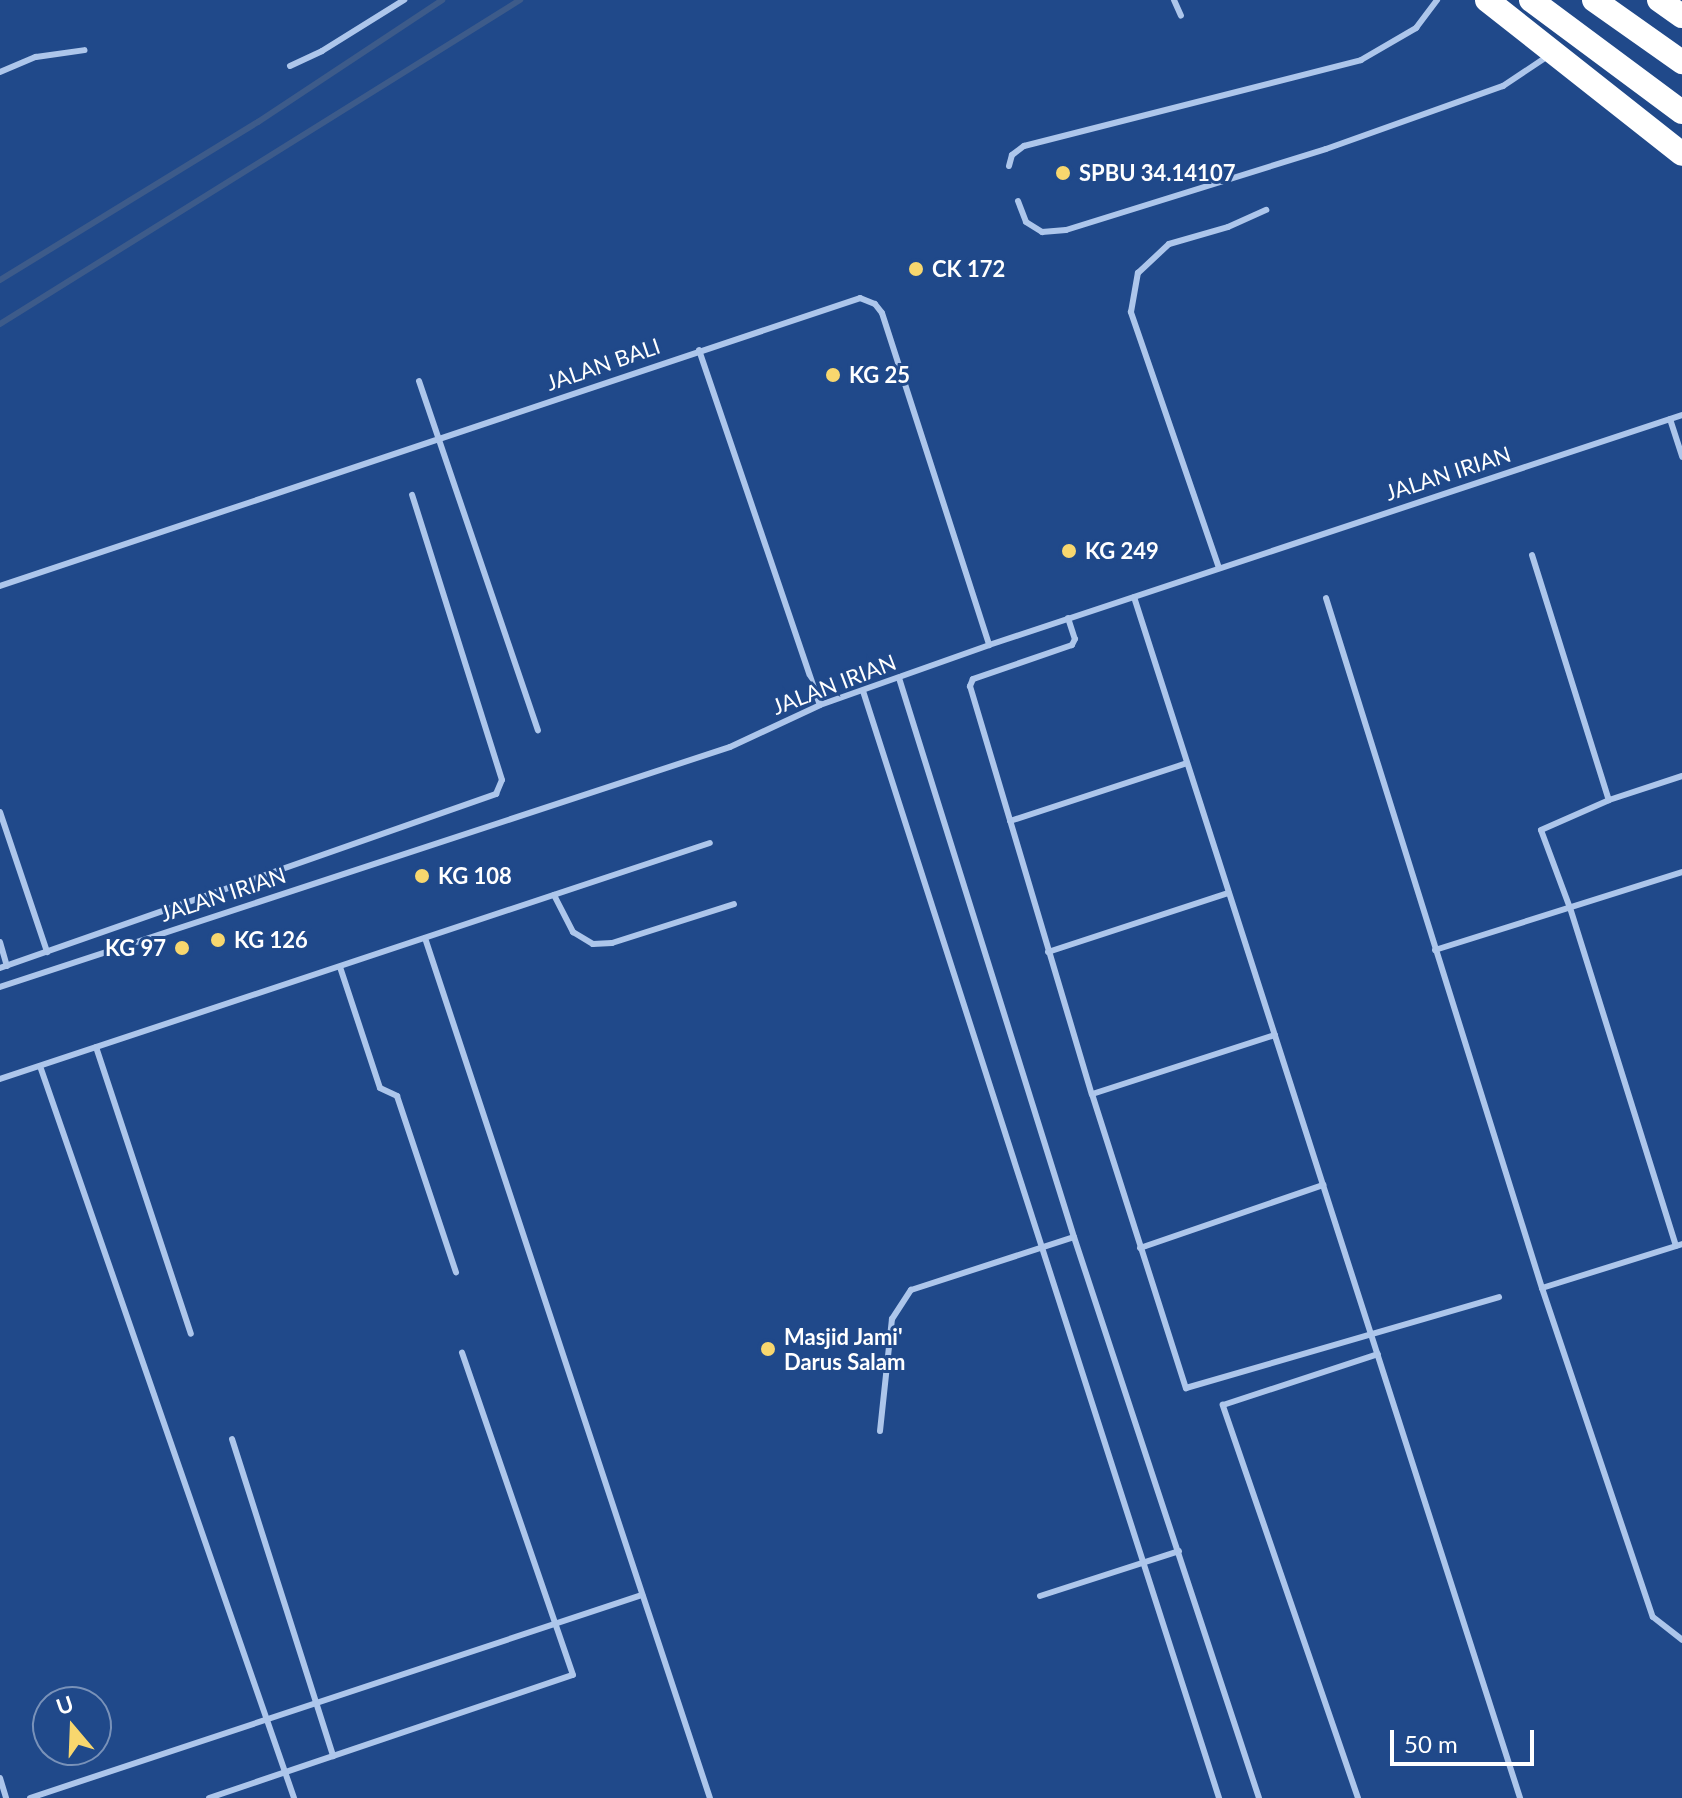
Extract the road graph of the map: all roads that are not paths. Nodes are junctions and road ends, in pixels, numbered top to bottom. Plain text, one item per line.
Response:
1 (404, 0) edge
2 (1174, 0) edge
3 (1437, 0) edge
4 (1487, 0) edge
5 (1531, 0) edge
6 (1594, 0) edge
7 (1659, 0) edge
8 (1181, 16) dead end
9 (1682, 16) edge
10 (85, 50) dead end
11 (1554, 53) junction
12 (1682, 62) edge
13 (290, 66) dead end
14 (0, 72) edge
15 (1682, 112) edge
16 (1682, 154) edge
17 (1009, 166) dead end
18 (1018, 201) dead end
19 (1266, 210) dead end
20 (699, 350) junction
21 (419, 381) dead end
22 (1682, 415) edge
23 (1670, 419) junction
24 (438, 439) junction
25 (1682, 457) edge
26 (412, 495) dead end
27 (1532, 555) dead end
28 (1219, 568) junction
29 (0, 586) edge
30 (1134, 597) junction
31 (1326, 598) dead end
32 (1068, 618) junction
33 (989, 645) junction
34 (899, 678) junction
35 (863, 691) junction
36 (820, 705) junction
37 (538, 730) dead end
38 (1187, 763) junction
39 (1682, 776) edge
40 (1609, 800) junction
41 (0, 812) edge
42 (1010, 821) junction
43 (710, 843) dead end
44 (1682, 872) edge
45 (1229, 893) junction
46 (554, 895) junction
47 (734, 904) dead end
48 (1570, 908) junction
49 (425, 938) junction
50 (0, 942) edge
51 (1435, 950) junction
52 (47, 952) junction
53 (1048, 952) junction
54 (3, 967) edge
55 (340, 967) junction
56 (0, 987) edge
57 (1275, 1035) junction
58 (96, 1047) junction
59 (40, 1066) junction
60 (0, 1079) edge
61 (1092, 1094) junction
62 (1323, 1185) junction
63 (1074, 1237) junction
64 (1679, 1245) edge
65 (1041, 1248) junction
66 (1140, 1248) junction
67 (456, 1272) dead end
68 (1542, 1288) junction
69 (1499, 1297) dead end
70 (1371, 1333) junction
71 (191, 1334) dead end
72 (462, 1353) dead end
73 (1378, 1354) junction
74 (880, 1431) dead end
75 (232, 1439) dead end
76 (1179, 1551) junction
77 (1144, 1562) junction
78 (642, 1595) junction
79 (1040, 1596) dead end
80 (556, 1622) junction
81 (1682, 1640) edge
82 (315, 1702) junction
83 (266, 1719) junction
84 (333, 1756) junction
85 (285, 1772) junction
86 (0, 1778) edge
87 (6, 1798) edge
88 (30, 1798) edge
89 (209, 1798) edge
90 (294, 1798) edge
91 (710, 1798) edge
92 (1219, 1798) edge
93 (1259, 1798) edge
94 (1358, 1798) edge
95 (1520, 1798) edge

1 - 13 lane
2 - 8 lane
3 - 17 lane
4 - 11 highway
5 - 15 highway
6 - 12 highway
7 - 9 highway
10 - 14 lane
11 - 16 highway
11 - 18 lane
19 - 28 lane
20 - 24 lane, JALAN BALI
20 - 33 lane, JALAN BALI
20 - 36 lane
21 - 24 lane
22 - 23 lane, JALAN IRIAN
23 - 25 lane
23 - 28 lane, JALAN IRIAN
24 - 29 lane, JALAN BALI
24 - 37 lane
26 - 52 lane
27 - 40 lane
28 - 30 lane, JALAN IRIAN
30 - 32 lane, JALAN IRIAN
30 - 38 lane
31 - 51 lane
32 - 33 lane, JALAN IRIAN
32 - 42 lane
33 - 34 lane, JALAN IRIAN
34 - 35 lane, JALAN IRIAN
34 - 63 lane
35 - 36 lane, JALAN IRIAN
35 - 65 lane
36 - 56 lane, JALAN IRIAN
38 - 42 lane
38 - 45 lane
39 - 40 lane
40 - 48 lane
41 - 52 lane
42 - 53 lane
43 - 46 lane
44 - 48 lane
45 - 53 lane
45 - 57 lane
46 - 47 lane
46 - 49 lane
48 - 51 lane
48 - 64 lane
49 - 55 lane
49 - 78 lane
50 - 54 lane
51 - 68 lane
52 - 54 lane
53 - 61 lane
55 - 58 lane
55 - 67 lane
57 - 61 lane
57 - 62 lane
58 - 59 lane
58 - 71 lane
59 - 60 lane
59 - 83 lane
61 - 66 lane
62 - 66 lane
62 - 70 lane
63 - 65 lane
63 - 76 lane
64 - 68 lane
65 - 74 lane
65 - 77 lane
66 - 70 lane
68 - 81 lane
69 - 70 lane
70 - 73 lane
72 - 80 lane
73 - 94 lane
73 - 95 lane
75 - 82 lane
76 - 77 lane
76 - 93 lane
77 - 79 lane
77 - 92 lane
78 - 80 lane
78 - 91 lane
80 - 82 lane
80 - 84 lane
82 - 83 lane
82 - 84 lane
83 - 85 lane
83 - 88 lane
84 - 85 lane
85 - 89 lane
85 - 90 lane
86 - 87 lane

